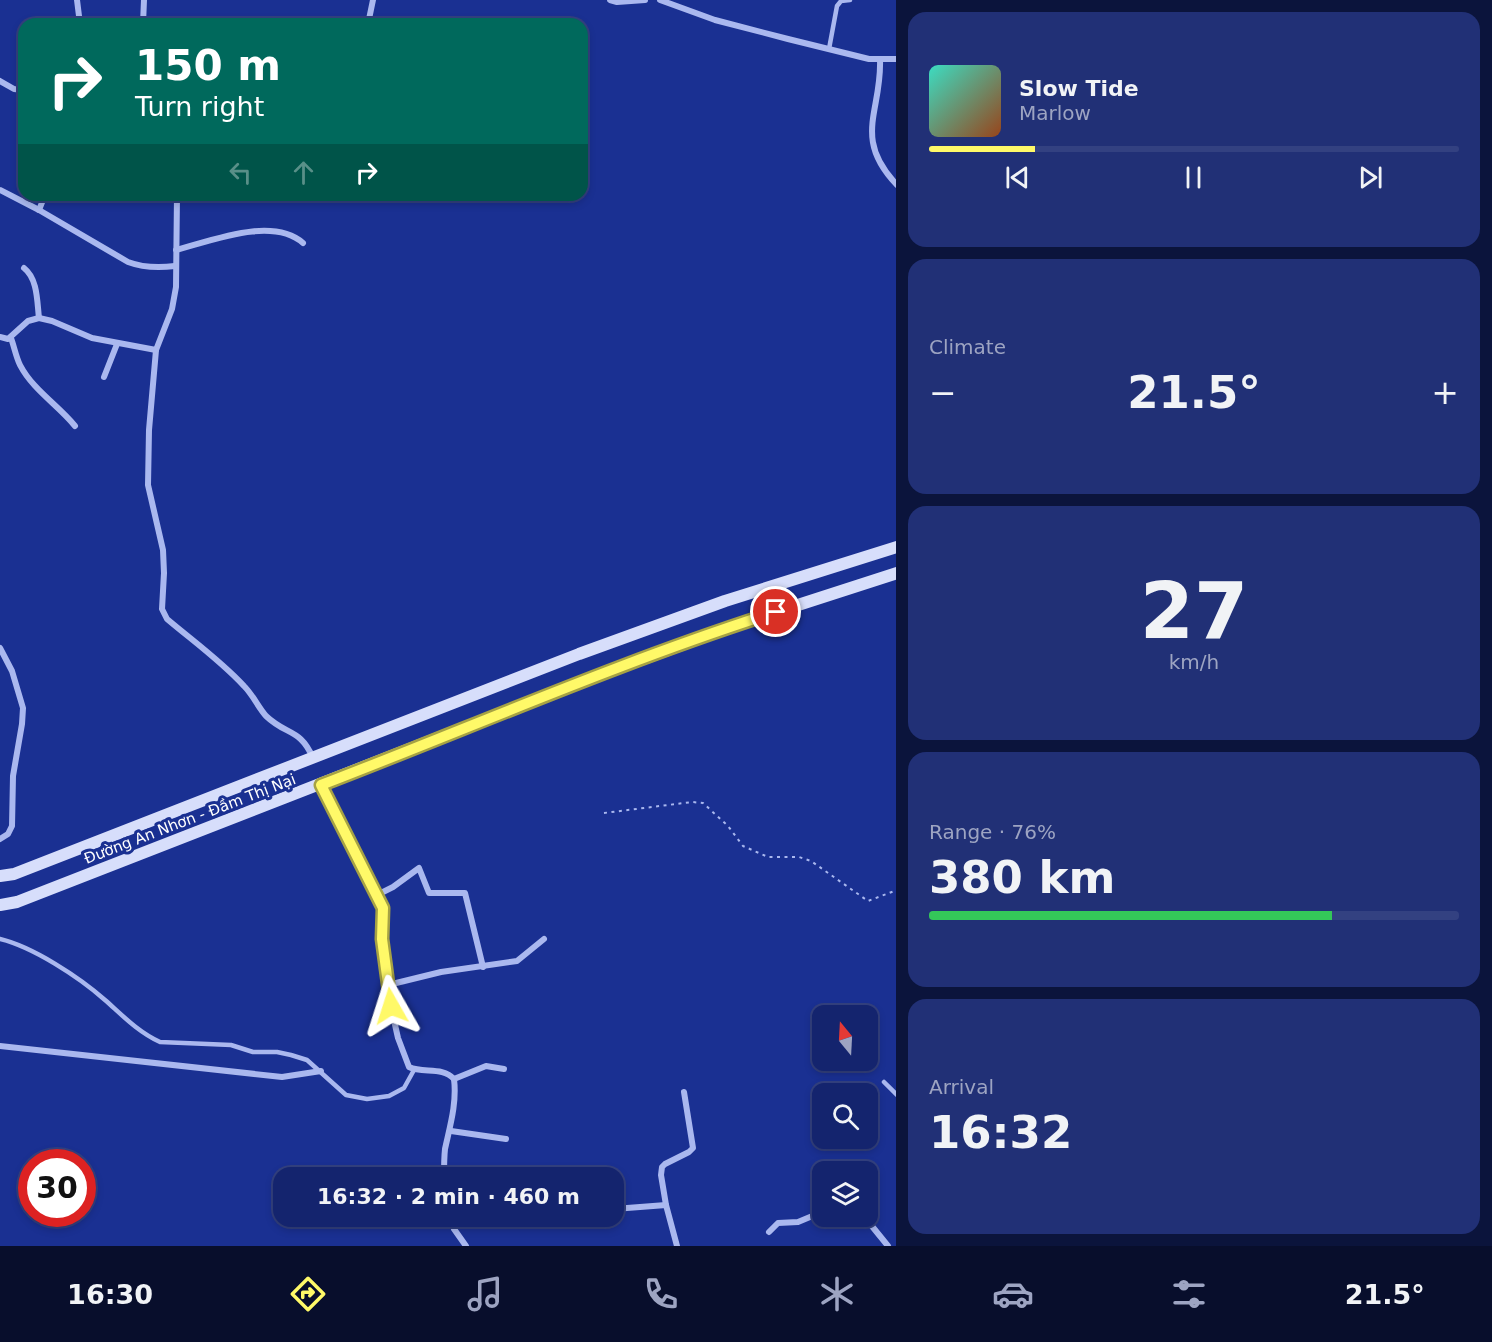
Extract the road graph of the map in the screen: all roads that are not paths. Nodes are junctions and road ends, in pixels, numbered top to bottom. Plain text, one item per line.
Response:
1 (77, 0) edge
2 (144, 0) edge
3 (373, 0) edge
4 (614, 0) edge
5 (645, 0) edge
6 (660, 0) edge
7 (850, 0) edge
8 (79, 18) edge
9 (143, 18) edge
10 (369, 18) edge
11 (829, 49) junction
12 (896, 59) edge
13 (880, 60) junction
14 (0, 81) edge
15 (18, 89) edge
16 (896, 184) edge
17 (0, 190) edge
18 (18, 199) edge
19 (21, 201) edge
20 (43, 201) edge
21 (177, 201) edge
22 (39, 210) junction
23 (303, 243) dead end
24 (176, 250) junction
25 (175, 266) junction
26 (24, 268) dead end
27 (39, 318) junction
28 (0, 337) edge
29 (10, 338) junction
30 (117, 344) junction
31 (156, 350) junction
32 (104, 377) dead end
33 (75, 426) dead end
34 (896, 547) edge
35 (896, 573) edge
36 (0, 648) edge
37 (3, 660) edge
38 (313, 758) junction
39 (321, 785) junction
40 (0, 839) edge
41 (0, 876) edge
42 (377, 895) junction
43 (0, 905) edge
44 (0, 939) edge
45 (544, 939) dead end
46 (483, 967) junction
47 (388, 985) junction
48 (0, 1046) edge
49 (504, 1069) dead end
50 (414, 1070) junction
51 (321, 1071) junction
52 (454, 1079) junction
53 (884, 1082) dead end
54 (684, 1092) dead end
55 (896, 1094) edge
56 (451, 1131) junction
57 (506, 1139) dead end
58 (445, 1167) edge
59 (666, 1205) junction
60 (624, 1208) edge
61 (812, 1216) edge
62 (453, 1227) edge
63 (872, 1227) edge
64 (769, 1232) dead end
65 (466, 1246) edge
66 (677, 1246) edge
67 (888, 1246) edge

1 - 8 street
2 - 9 street
3 - 10 street
4 - 5 street
6 - 11 street
7 - 11 lane
11 - 13 street
12 - 13 street
13 - 16 street
14 - 15 street
17 - 18 street
19 - 22 street
20 - 22 street
21 - 24 street
22 - 25 street
23 - 24 street
24 - 25 street
25 - 31 street
26 - 27 street
27 - 29 street
27 - 30 street
28 - 29 street
29 - 33 street
30 - 31 street
30 - 32 street
31 - 38 street
34 - 38 main road, Đường An Nhơn - Đầm Thị Nại
35 - 39 main road, Đường An Nhơn - Đầm Thị Nại
36 - 37 street
37 - 40 street
38 - 41 main road, Đường An Nhơn - Đầm Thị Nại
39 - 42 street
39 - 43 main road, Đường An Nhơn - Đầm Thị Nại
42 - 46 street
42 - 47 street
44 - 51 lane
45 - 46 street
46 - 47 street
47 - 50 street
48 - 51 street
49 - 52 street
50 - 51 lane
50 - 52 street
52 - 56 street
53 - 55 lane
54 - 59 street
56 - 57 street
56 - 58 street
59 - 60 street
59 - 66 street
61 - 64 street
62 - 65 street
63 - 67 street

